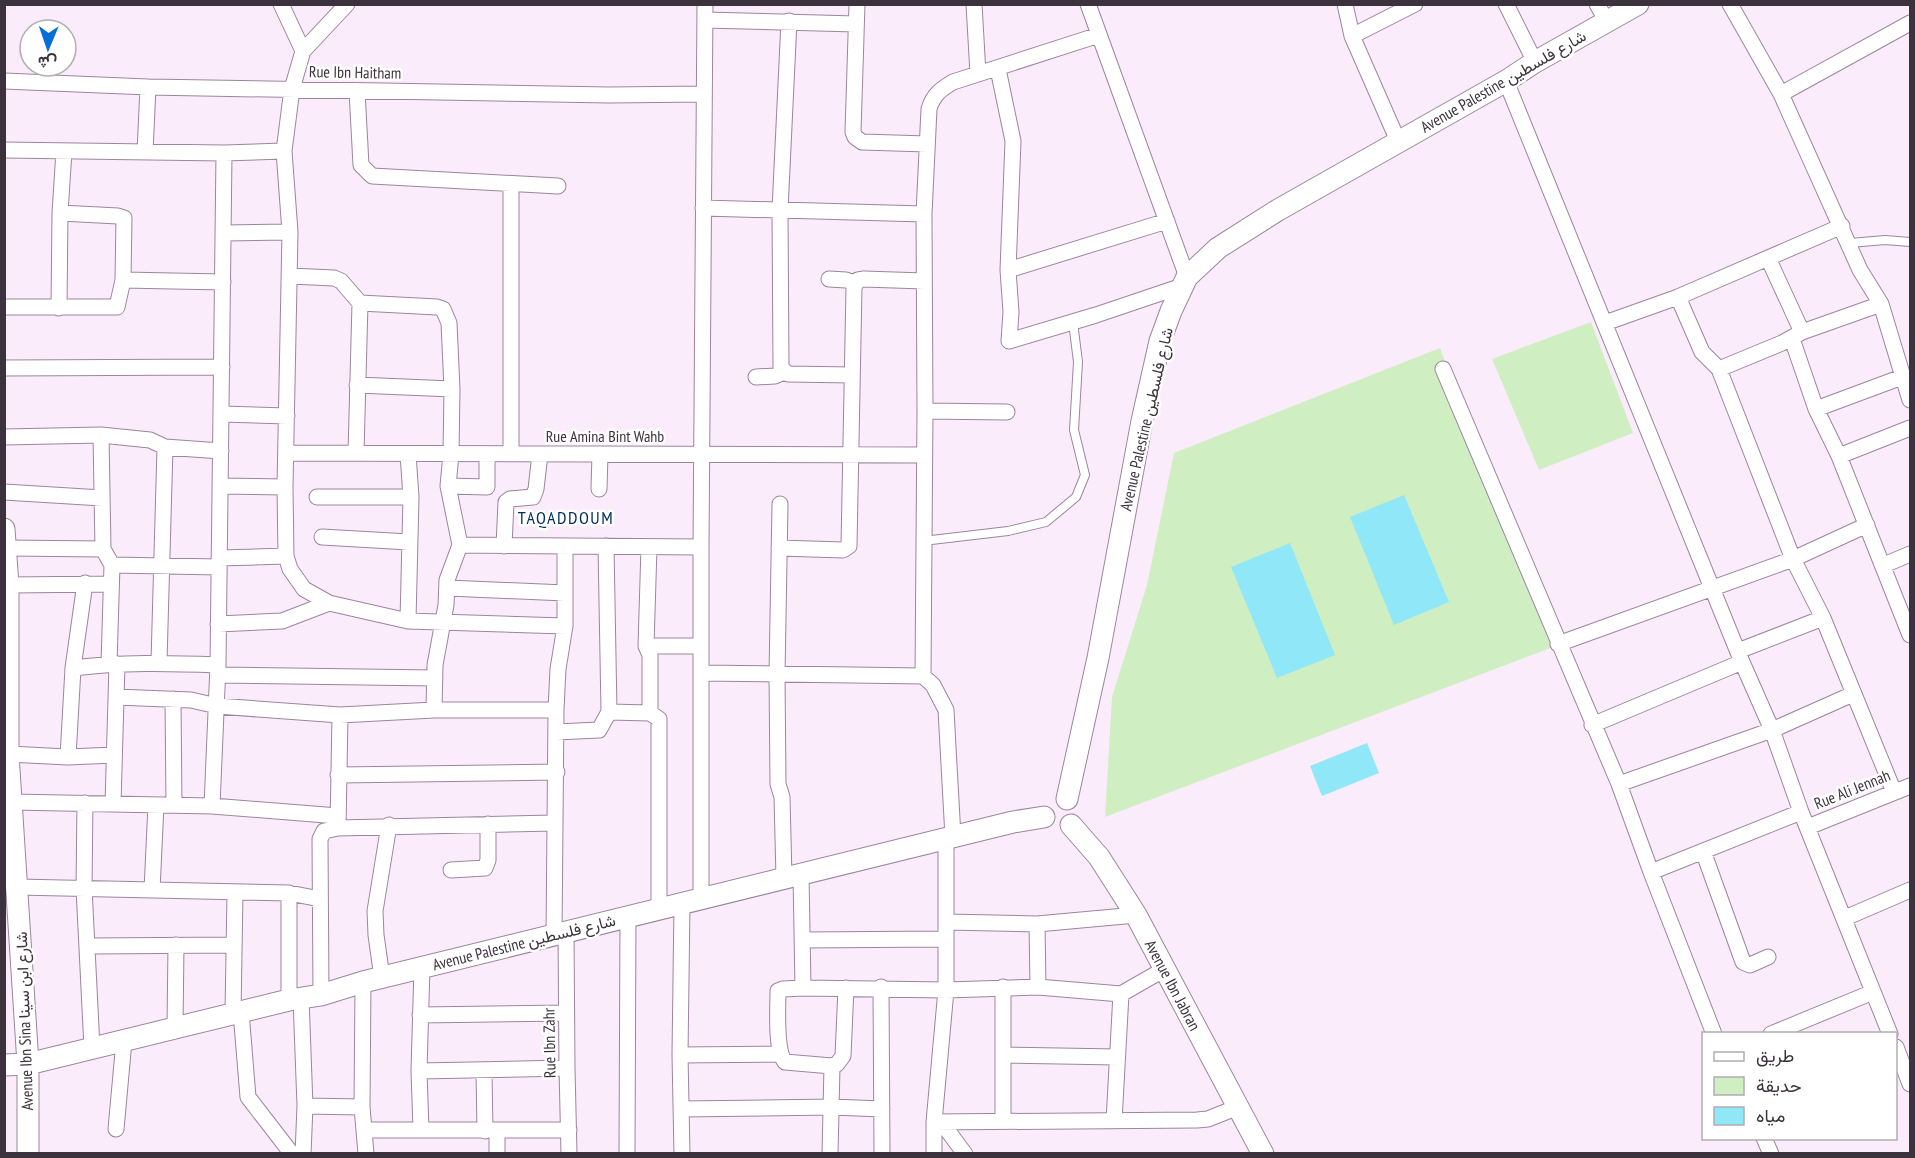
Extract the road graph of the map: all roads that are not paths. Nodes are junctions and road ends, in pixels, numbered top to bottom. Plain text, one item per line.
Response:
1 (281, 4) edge
2 (347, 4) edge
3 (705, 4) edge
4 (857, 4) edge
5 (974, 4) edge
6 (1088, 4) edge
7 (1345, 4) edge
8 (1415, 4) edge
9 (1506, 4) edge
10 (1638, 4) edge
11 (1730, 4) edge
12 (1602, 13) edge
13 (705, 20) junction
14 (789, 21) junction
15 (856, 24) junction
16 (1911, 24) edge
17 (1100, 35) junction
18 (1352, 36) junction
19 (303, 51) junction
20 (1535, 62) junction
21 (998, 69) junction
22 (978, 74) junction
23 (4, 81) edge
24 (1506, 81) junction
25 (148, 87) junction
26 (292, 89) junction
27 (357, 91) junction
28 (704, 94) junction
29 (1781, 94) junction
30 (1398, 141) junction
31 (927, 144) junction
32 (4, 150) edge
33 (64, 151) junction
34 (284, 151) junction
35 (145, 152) junction
36 (224, 153) junction
37 (511, 184) junction
38 (558, 186) dead end
39 (703, 208) junction
40 (780, 210) junction
41 (60, 213) junction
42 (924, 214) junction
43 (1167, 221) junction
44 (1842, 226) junction
45 (225, 232) junction
46 (290, 232) junction
47 (1911, 242) edge
48 (1850, 243) junction
49 (1768, 258) junction
50 (1008, 270) junction
51 (290, 276) junction
52 (829, 279) dead end
53 (123, 280) junction
54 (924, 281) junction
55 (223, 282) junction
56 (1184, 282) junction
57 (855, 283) junction
58 (1678, 297) junction
59 (360, 303) junction
60 (1881, 304) junction
61 (4, 307) edge
62 (59, 308) junction
63 (1073, 322) junction
64 (1605, 323) junction
65 (1797, 336) junction
66 (222, 367) junction
67 (4, 368) edge
68 (1443, 369) dead end
69 (1719, 369) junction
70 (784, 372) junction
71 (852, 375) junction
72 (756, 377) dead end
73 (1902, 377) junction
74 (357, 385) junction
75 (452, 389) junction
76 (1911, 400) edge
77 (1816, 409) junction
78 (925, 411) junction
79 (1007, 412) dead end
80 (221, 414) junction
81 (287, 416) junction
82 (1911, 428) edge
83 (101, 435) junction
84 (4, 437) edge
85 (165, 447) junction
86 (220, 451) junction
87 (286, 453) junction
88 (356, 453) junction
89 (408, 453) junction
90 (511, 453) junction
91 (451, 454) junction
92 (487, 454) junction
93 (540, 454) junction
94 (600, 454) junction
95 (702, 454) junction
96 (850, 455) junction
97 (923, 455) junction
98 (1839, 456) junction
99 (220, 486) junction
100 (448, 486) junction
101 (285, 487) junction
102 (599, 489) dead end
103 (4, 492) edge
104 (317, 497) dead end
105 (411, 497) junction
106 (102, 498) junction
107 (780, 504) dead end
108 (1867, 525) junction
109 (321, 537) dead end
110 (5, 538) edge
111 (923, 541) junction
112 (409, 542) junction
113 (460, 545) junction
114 (504, 546) junction
115 (565, 546) junction
116 (606, 546) junction
117 (649, 547) junction
118 (700, 547) junction
119 (779, 548) junction
120 (103, 549) junction
121 (1911, 554) edge
122 (286, 556) junction
123 (1793, 559) junction
124 (219, 562) junction
125 (112, 565) junction
126 (162, 565) junction
127 (1884, 565) junction
128 (85, 583) junction
129 (110, 584) junction
130 (8, 585) junction
131 (1713, 587) junction
132 (448, 588) junction
133 (565, 593) junction
134 (329, 603) junction
135 (1823, 618) junction
136 (408, 621) junction
137 (443, 621) junction
138 (218, 624) junction
139 (565, 626) junction
140 (1911, 635) edge
141 (1558, 644) junction
142 (646, 646) junction
143 (701, 646) junction
144 (1740, 656) junction
145 (159, 662) junction
146 (113, 664) junction
147 (73, 668) junction
148 (218, 670) junction
149 (701, 673) junction
150 (777, 675) junction
151 (923, 676) junction
152 (435, 678) junction
153 (1853, 694) junction
154 (116, 697) junction
155 (173, 699) junction
156 (217, 706) junction
157 (434, 710) junction
158 (556, 710) junction
159 (609, 712) junction
160 (650, 712) junction
161 (7, 714) edge
162 (340, 715) junction
163 (1593, 725) junction
164 (1772, 730) junction
165 (556, 732) junction
166 (8, 754) junction
167 (114, 755) junction
168 (68, 757) junction
169 (557, 772) junction
170 (338, 775) junction
171 (1619, 784) junction
172 (1911, 786) edge
173 (1894, 792) junction
174 (1067, 799) junction
175 (12, 802) junction
176 (85, 803) junction
177 (113, 804) junction
178 (156, 805) junction
179 (174, 805) junction
180 (212, 806) junction
181 (1801, 812) junction
182 (1044, 818) junction
183 (338, 822) junction
184 (554, 823) junction
185 (488, 824) junction
186 (389, 825) junction
187 (1071, 825) junction
188 (1808, 827) junction
189 (949, 838) junction
190 (1702, 850) junction
191 (451, 870) dead end
192 (1650, 872) junction
193 (793, 876) junction
194 (17, 887) junction
195 (84, 888) junction
196 (152, 890) junction
197 (1911, 891) edge
198 (235, 892) junction
199 (289, 893) junction
200 (320, 899) junction
201 (691, 901) junction
202 (659, 909) junction
203 (1136, 915) junction
204 (628, 917) junction
205 (1845, 918) junction
206 (946, 922) junction
207 (1037, 924) junction
208 (560, 934) junction
209 (945, 939) junction
210 (802, 940) junction
211 (176, 945) junction
212 (233, 945) junction
213 (88, 946) junction
214 (1768, 957) dead end
215 (422, 967) junction
216 (1163, 970) junction
217 (373, 980) junction
218 (881, 987) junction
219 (1003, 987) junction
220 (1038, 987) junction
221 (803, 988) junction
222 (846, 988) junction
223 (946, 990) junction
224 (1873, 992) junction
225 (1121, 994) junction
226 (304, 998) junction
227 (237, 1013) junction
228 (566, 1013) junction
229 (420, 1015) junction
230 (175, 1028) junction
231 (1713, 1032) edge
232 (1776, 1032) edge
233 (1889, 1032) edge
234 (124, 1041) junction
235 (92, 1048) junction
236 (1897, 1049) edge
237 (780, 1054) junction
238 (680, 1055) junction
239 (1004, 1055) junction
240 (1117, 1058) junction
241 (28, 1064) junction
242 (4, 1065) edge
243 (832, 1066) junction
244 (567, 1068) junction
245 (419, 1071) junction
246 (484, 1071) junction
247 (1911, 1084) edge
248 (305, 1106) junction
249 (363, 1107) junction
250 (832, 1107) junction
251 (1239, 1107) junction
252 (681, 1109) junction
253 (882, 1109) junction
254 (1114, 1120) junction
255 (1003, 1121) junction
256 (938, 1123) junction
257 (116, 1129) dead end
258 (364, 1130) junction
259 (421, 1130) junction
260 (491, 1130) junction
261 (569, 1130) junction
262 (1765, 1140) edge
263 (28, 1154) edge
264 (292, 1154) edge
265 (303, 1154) edge
266 (366, 1154) edge
267 (497, 1154) edge
268 (569, 1154) edge
269 (627, 1154) edge
270 (682, 1154) edge
271 (830, 1154) edge
272 (882, 1154) edge
273 (934, 1154) edge
274 (965, 1154) edge
275 (1263, 1154) edge
276 (1771, 1154) edge

1 - 19 street
2 - 19 street
3 - 13 street
4 - 15 street
5 - 22 street
6 - 17 street
7 - 18 street
8 - 18 street
9 - 20 street
10 - 12 street, Avenue Palestine شارع فلسطين
11 - 29 street
12 - 20 street, Avenue Palestine شارع فلسطين
13 - 14 street
13 - 28 street
14 - 15 street
14 - 40 street
15 - 31 street
16 - 29 street
17 - 21 street
17 - 43 street
18 - 30 street
19 - 26 street
20 - 24 street, Avenue Palestine شارع فلسطين
21 - 22 street
21 - 50 street
22 - 31 street
23 - 25 street, Rue Ibn Haitham
24 - 30 street, Avenue Palestine شارع فلسطين
24 - 64 street
25 - 26 street, Rue Ibn Haitham
25 - 35 street
26 - 27 street, Rue Ibn Haitham
26 - 34 street
27 - 28 street, Rue Ibn Haitham
27 - 37 street
28 - 39 street
29 - 44 street
30 - 56 street, Avenue Palestine شارع فلسطين
31 - 42 street
32 - 33 street
33 - 35 street
33 - 41 street
34 - 36 street
34 - 46 street
35 - 36 street
36 - 45 street
37 - 38 street
37 - 90 street
39 - 40 street
39 - 95 street
40 - 42 street
40 - 70 street
41 - 53 street
41 - 62 street
42 - 54 street
43 - 50 street
43 - 56 street
44 - 48 street
44 - 49 street
45 - 46 street
45 - 55 street
46 - 51 street
47 - 48 lane
48 - 60 street
49 - 58 street
49 - 65 street
50 - 63 street
51 - 59 street
51 - 81 street
52 - 57 street
53 - 55 street
53 - 62 street
54 - 57 street
54 - 78 street
55 - 66 street
56 - 63 street
56 - 174 street, Avenue Palestine شارع فلسطين
57 - 71 street
58 - 64 street
58 - 69 street
59 - 74 street
59 - 75 street
60 - 65 street
60 - 73 street
61 - 62 street
63 - 111 lane
64 - 131 street
65 - 69 street
65 - 77 street
66 - 67 street
66 - 80 street
68 - 141 street
69 - 123 street
70 - 71 street
70 - 72 street
71 - 96 street
73 - 76 street
73 - 77 street
74 - 75 street
74 - 88 street
75 - 91 street
77 - 98 street
78 - 79 street
78 - 97 street
80 - 81 street
80 - 86 street
81 - 87 street
82 - 98 street
83 - 84 street
83 - 85 street
83 - 106 street
85 - 86 street
85 - 126 street
86 - 99 street
87 - 88 street, Rue Amina Bint Wahb
87 - 101 street
88 - 89 street, Rue Amina Bint Wahb
89 - 91 street, Rue Amina Bint Wahb
89 - 105 street
90 - 92 street, Rue Amina Bint Wahb
90 - 93 street, Rue Amina Bint Wahb
91 - 92 street, Rue Amina Bint Wahb
91 - 100 street
92 - 100 street
93 - 94 street, Rue Amina Bint Wahb
93 - 114 street
94 - 95 street, Rue Amina Bint Wahb
94 - 102 street
95 - 96 street, Rue Amina Bint Wahb
95 - 118 street
96 - 97 street, Rue Amina Bint Wahb
96 - 119 street
97 - 111 street
98 - 108 street
99 - 101 street
99 - 124 street
100 - 113 street
101 - 122 street
103 - 106 street
104 - 105 street
105 - 112 street
106 - 120 street
107 - 119 street
108 - 123 street
108 - 127 street
109 - 112 street
110 - 120 street
110 - 130 street, Avenue Ibn Sina شارع ابن سينا
111 - 151 street
112 - 136 street
113 - 114 street
113 - 132 street
114 - 115 street
115 - 116 street
115 - 133 street, Rue Ibn Zahr
116 - 117 street
116 - 159 street
117 - 118 street
117 - 142 street
118 - 143 street
119 - 150 street
120 - 125 street
121 - 127 street
122 - 124 street
122 - 134 street
123 - 131 street
123 - 135 street
124 - 126 street
124 - 138 street
125 - 126 street
125 - 129 street
126 - 145 street
127 - 140 street
128 - 129 street
128 - 130 street
128 - 147 street
129 - 146 street
130 - 161 street, Avenue Ibn Sina شارع ابن سينا
131 - 141 street
131 - 144 street
132 - 133 street
132 - 137 street
133 - 139 street, Rue Ibn Zahr
134 - 136 street
134 - 138 street
135 - 144 street
135 - 153 street
136 - 137 street
137 - 139 street
137 - 152 street
138 - 148 street
139 - 158 street, Rue Ibn Zahr
141 - 163 street
142 - 143 street
142 - 160 street
143 - 149 street
144 - 163 street
144 - 164 street
145 - 146 street
145 - 148 street
146 - 147 street
146 - 154 street
147 - 168 street
148 - 152 street
148 - 156 street
149 - 150 street
149 - 201 street
150 - 151 street
150 - 193 street
151 - 189 street
152 - 157 street
153 - 164 street
153 - 173 street
154 - 155 street
154 - 167 street
155 - 156 street
155 - 179 street
156 - 162 street
156 - 180 street
157 - 158 street
157 - 162 street
158 - 165 street, Rue Ibn Zahr
159 - 160 street
159 - 165 street
160 - 202 street
161 - 166 street, Avenue Ibn Sina شارع ابن سينا
162 - 170 street
163 - 171 street
164 - 171 street
164 - 181 street
165 - 169 street, Rue Ibn Zahr
166 - 168 street
166 - 175 street, Avenue Ibn Sina شارع ابن سينا
167 - 168 street
167 - 177 street
169 - 170 street
169 - 184 street, Rue Ibn Zahr
170 - 183 street
171 - 192 street
172 - 173 street, Rue Ali Jennah
173 - 188 street, Rue Ali Jennah
174 - 182 street
174 - 187 street
175 - 176 street
175 - 194 street, Avenue Ibn Sina شارع ابن سينا
176 - 177 street
176 - 195 street
177 - 178 street
178 - 179 street
178 - 196 street
179 - 180 street
180 - 183 street
181 - 188 street
181 - 190 street
182 - 187 street
182 - 189 street, Avenue Palestine شارع فلسطين
183 - 186 street
183 - 200 street
184 - 185 street
184 - 208 street, Rue Ibn Zahr
185 - 186 street
185 - 191 street
186 - 217 street
187 - 203 street, Avenue Ibn Jabran
188 - 205 street
189 - 193 street, Avenue Palestine شارع فلسطين
189 - 206 street
190 - 192 street
190 - 214 street
192 - 231 street
193 - 201 street, Avenue Palestine شارع فلسطين
193 - 210 street
194 - 195 street
194 - 241 street, Avenue Ibn Sina شارع ابن سينا
195 - 196 street
195 - 213 street
196 - 198 street
197 - 205 street
198 - 199 street
198 - 212 street
199 - 200 street
199 - 226 street
200 - 226 street
201 - 202 street, Avenue Palestine شارع فلسطين
201 - 238 street
202 - 204 street, Avenue Palestine شارع فلسطين
203 - 207 street
203 - 216 street, Avenue Ibn Jabran
204 - 208 street, Avenue Palestine شارع فلسطين
204 - 269 street
205 - 224 street
206 - 207 street
206 - 209 street
207 - 220 street
208 - 215 street, Avenue Palestine شارع فلسطين
208 - 228 street, Rue Ibn Zahr
209 - 210 street
209 - 223 street
210 - 221 street
211 - 212 street
211 - 213 street
211 - 230 street
212 - 227 street
213 - 235 street
215 - 217 street, Avenue Palestine شارع فلسطين
215 - 229 street
216 - 225 street
216 - 251 street, Avenue Ibn Jabran
217 - 226 street, Avenue Palestine شارع فلسطين
217 - 249 street
218 - 222 street
218 - 223 street
218 - 253 street
219 - 220 street
219 - 223 street
219 - 239 street
220 - 225 street
221 - 222 street
221 - 237 street
222 - 243 street
223 - 256 street
224 - 232 street
224 - 233 street
225 - 240 street
226 - 227 street, Avenue Palestine شارع فلسطين
226 - 248 street
227 - 230 street, Avenue Palestine شارع فلسطين
227 - 264 street
228 - 229 street
228 - 244 street, Rue Ibn Zahr
229 - 245 street
230 - 234 street, Avenue Palestine شارع فلسطين
234 - 235 street, Avenue Palestine شارع فلسطين
234 - 257 street
235 - 241 street, Avenue Palestine شارع فلسطين
236 - 247 street
237 - 238 street
237 - 243 street
238 - 252 street
239 - 240 street
239 - 255 street
240 - 254 street
241 - 242 street, Avenue Palestine شارع فلسطين
241 - 263 street, Avenue Ibn Sina شارع ابن سينا
243 - 250 street
244 - 246 street
244 - 261 street, Rue Ibn Zahr
245 - 246 street
245 - 259 street
246 - 260 street
248 - 249 street
248 - 265 street
249 - 258 street
250 - 252 street
250 - 253 street
250 - 271 street
251 - 254 street
251 - 275 street, Avenue Ibn Jabran
252 - 270 street
253 - 272 street
254 - 255 street
255 - 256 street
256 - 273 street
256 - 274 street
258 - 259 street
258 - 266 street
259 - 260 street
260 - 261 street
260 - 267 street
261 - 268 street, Rue Ibn Zahr
262 - 276 street

